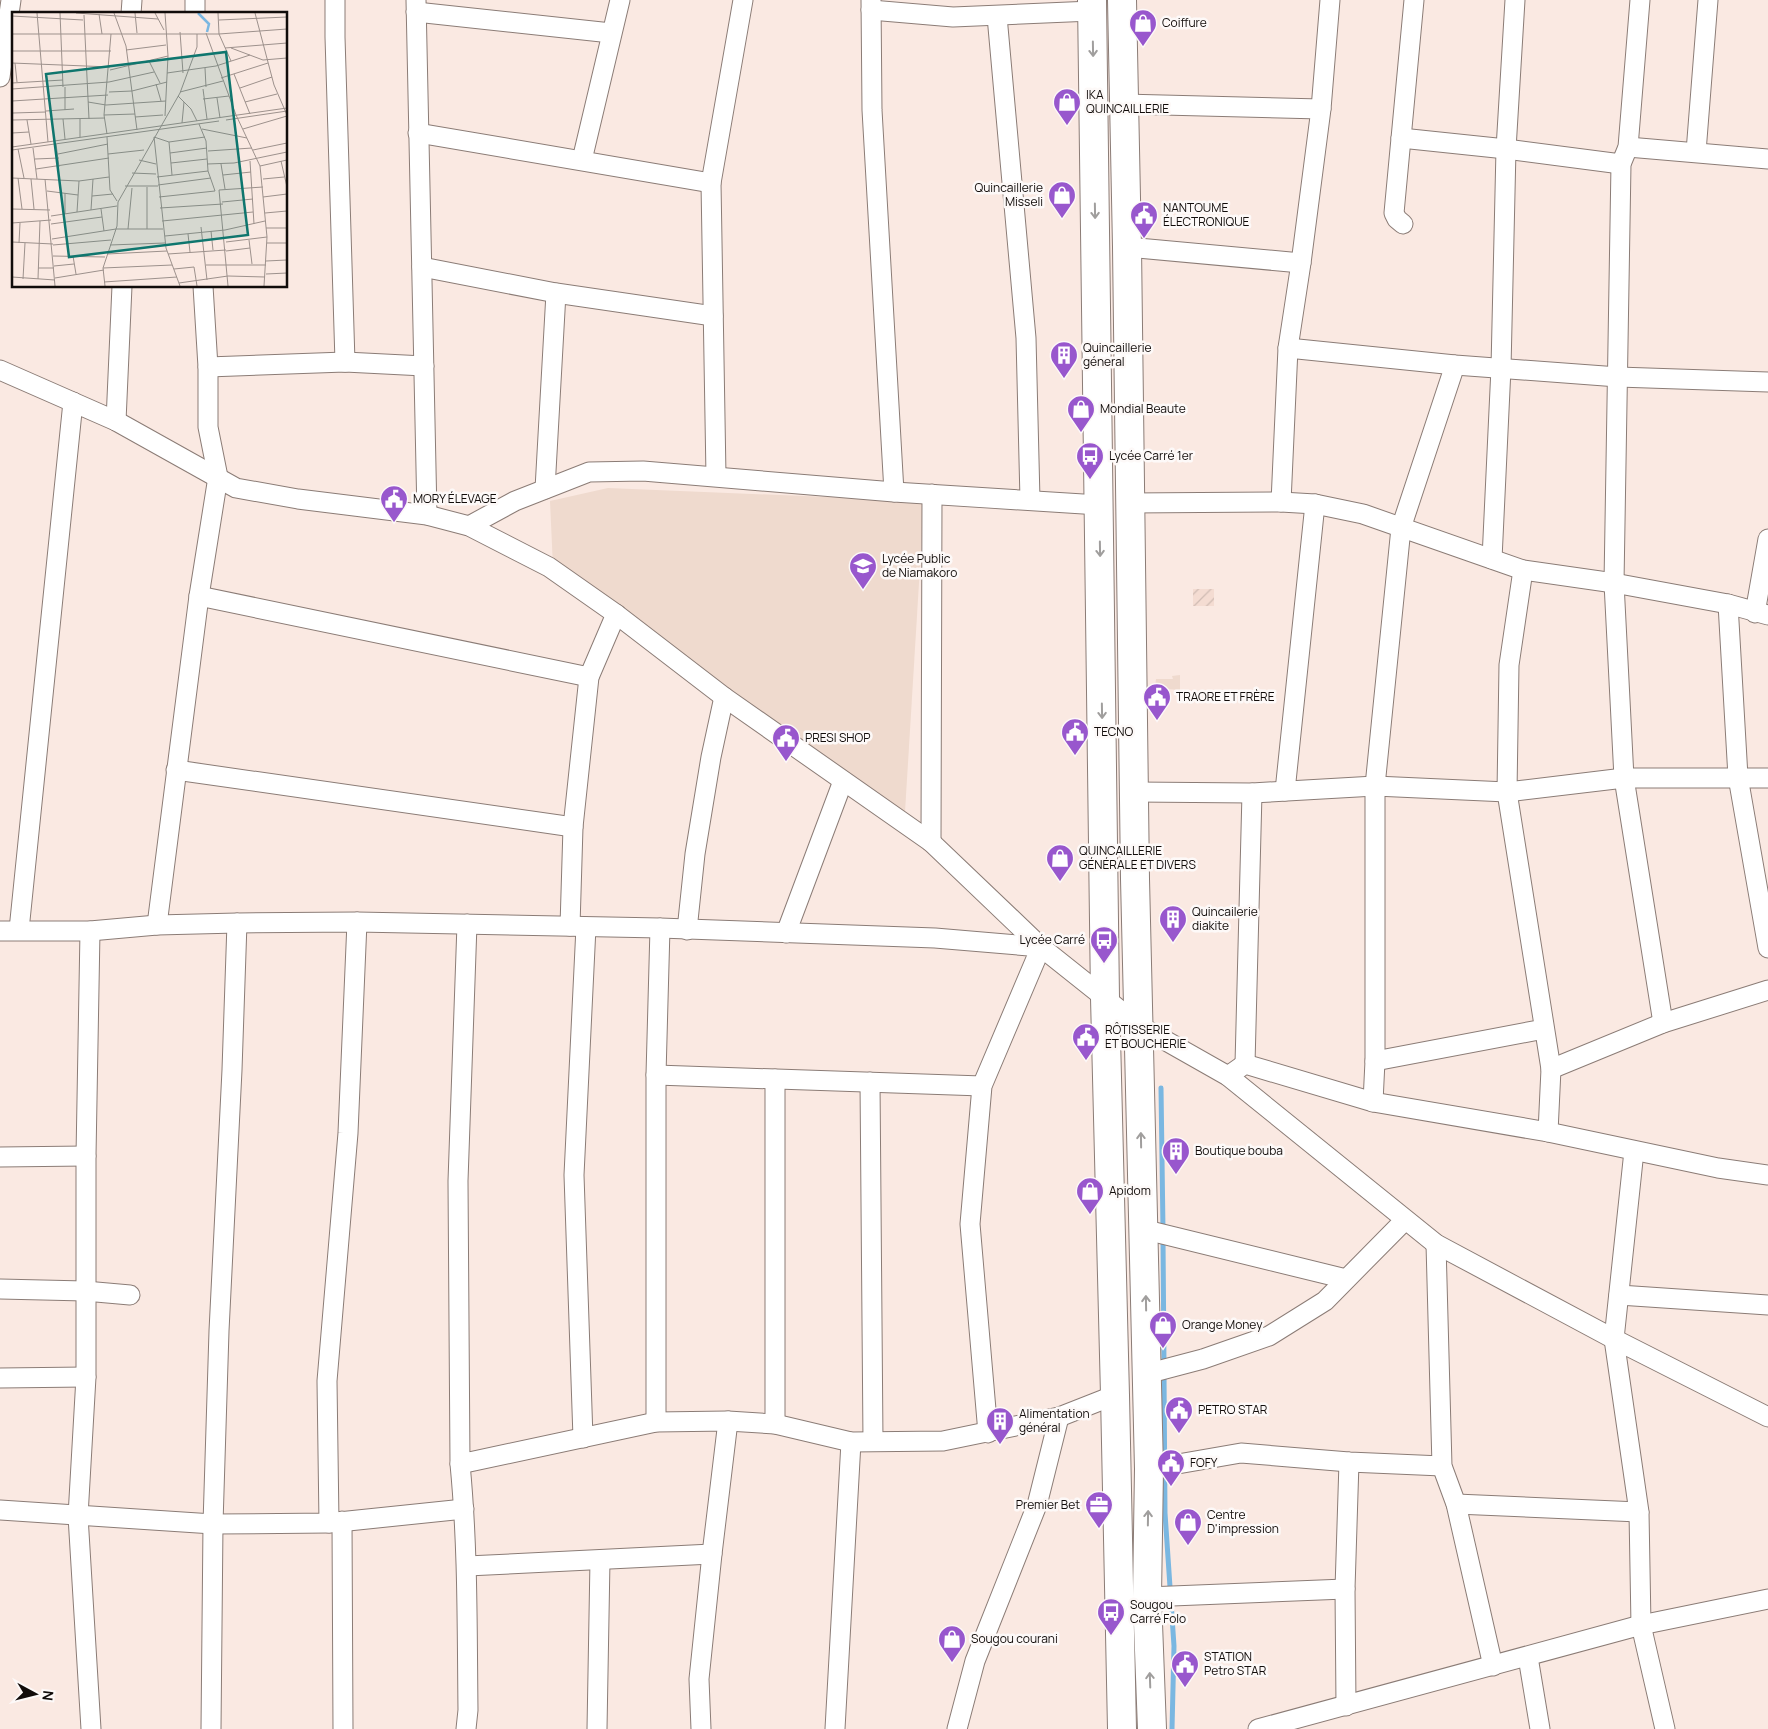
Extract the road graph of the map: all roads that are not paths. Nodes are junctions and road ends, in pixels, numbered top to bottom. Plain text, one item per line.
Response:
1 (11, 0) edge
2 (335, 0) edge
3 (620, 0) edge
4 (743, 0) edge
5 (1122, 0) edge
6 (1330, 0) edge
7 (1414, 0) edge
8 (1515, 0) edge
9 (1640, 0) edge
10 (1708, 0) edge
11 (871, 5) edge
12 (1092, 5) edge
13 (416, 6) edge
14 (954, 8) edge
15 (997, 16) junction
16 (611, 33) junction
17 (3, 43) edge
18 (0, 77) edge
19 (1123, 104) junction
20 (1320, 109) junction
21 (418, 133) junction
22 (1402, 138) junction
23 (1506, 149) junction
24 (1696, 152) junction
25 (1625, 155) junction
26 (1768, 159) edge
27 (582, 160) junction
28 (711, 183) junction
29 (1403, 224) dead end
30 (1127, 247) junction
31 (1301, 263) junction
32 (422, 267) junction
33 (122, 288) edge
34 (203, 288) edge
35 (556, 293) junction
36 (713, 316) junction
37 (1288, 348) junction
38 (345, 362) junction
39 (424, 366) junction
40 (1455, 366) junction
41 (208, 367) junction
42 (1501, 368) junction
43 (0, 370) edge
44 (1618, 377) junction
45 (1768, 382) edge
46 (73, 402) junction
47 (116, 421) junction
48 (716, 476) junction
49 (218, 477) junction
50 (545, 489) junction
51 (894, 492) junction
52 (932, 494) junction
53 (1030, 500) junction
54 (1281, 502) junction
55 (1130, 503) junction
56 (1315, 504) junction
57 (1099, 506) junction
58 (427, 515) junction
59 (469, 526) junction
60 (1401, 528) junction
61 (1768, 539) edge
62 (1492, 559) junction
63 (1523, 570) junction
64 (1614, 583) junction
65 (198, 596) junction
66 (1728, 604) junction
67 (616, 614) junction
68 (1762, 614) edge
69 (589, 677) junction
70 (724, 697) junction
71 (176, 770) junction
72 (1624, 778) junction
73 (1738, 778) junction
74 (1768, 778) edge
75 (843, 782) junction
76 (1375, 786) junction
77 (1285, 791) junction
78 (1135, 792) junction
79 (1507, 792) junction
80 (1252, 793) junction
81 (573, 827) junction
82 (931, 842) junction
83 (357, 922) junction
84 (237, 923) junction
85 (467, 924) junction
86 (157, 925) junction
87 (578, 927) junction
88 (660, 928) junction
89 (19, 930) junction
90 (687, 930) junction
91 (0, 931) edge
92 (90, 931) junction
93 (786, 933) junction
94 (1041, 946) junction
95 (1768, 948) edge
96 (1768, 990) edge
97 (1105, 998) junction
98 (1663, 1024) junction
99 (1138, 1025) junction
100 (1544, 1029) junction
101 (1375, 1061) junction
102 (1245, 1064) junction
103 (1551, 1069) junction
104 (656, 1075) junction
105 (1228, 1076) junction
106 (775, 1079) junction
107 (870, 1082) junction
108 (982, 1086) junction
109 (1373, 1102) junction
110 (1548, 1132) junction
111 (1634, 1151) junction
112 (86, 1156) junction
113 (0, 1158) edge
114 (1768, 1175) edge
115 (1405, 1220) junction
116 (1142, 1228) junction
117 (1436, 1244) junction
118 (1346, 1279) junction
119 (0, 1289) edge
120 (85, 1291) junction
121 (1618, 1294) junction
122 (130, 1295) dead end
123 (1768, 1305) edge
124 (1614, 1339) junction
125 (1146, 1374) junction
126 (86, 1377) junction
127 (0, 1378) edge
128 (1115, 1395) junction
129 (1059, 1417) junction
130 (1768, 1417) edge
131 (728, 1421) junction
132 (656, 1422) junction
133 (775, 1424) junction
134 (988, 1432) junction
135 (583, 1438) junction
136 (873, 1441) junction
137 (851, 1442) junction
138 (1349, 1462) junction
139 (460, 1464) junction
140 (1442, 1466) junction
141 (1149, 1469) junction
142 (1456, 1504) junction
143 (464, 1509) junction
144 (0, 1510) edge
145 (1639, 1512) junction
146 (78, 1516) junction
147 (335, 1522) junction
148 (213, 1524) junction
149 (712, 1554) junction
150 (600, 1560) junction
151 (467, 1566) junction
152 (1346, 1589) junction
153 (1147, 1597) junction
154 (1768, 1599) edge
155 (1641, 1625) junction
156 (1528, 1657) junction
157 (1493, 1666) junction
158 (1346, 1706) junction
159 (91, 1729) edge
160 (211, 1729) edge
161 (343, 1729) edge
162 (466, 1729) edge
163 (597, 1729) edge
164 (701, 1729) edge
165 (835, 1729) edge
166 (957, 1729) edge
167 (1122, 1729) edge
168 (1152, 1729) edge
169 (1258, 1729) edge
170 (1540, 1729) edge
171 (1665, 1729) edge

1 - 17 street
2 - 38 street
3 - 16 street
3 - 27 street
4 - 28 street
5 - 19 main road
6 - 20 street
7 - 22 street
8 - 23 street
9 - 25 street
10 - 24 street
11 - 14 street
11 - 51 street
12 - 15 street
12 -> 57 main road
13 - 16 street
13 - 21 street
14 - 15 street
15 - 53 street
16 - 27 street
17 - 18 street
19 - 20 street
19 - 30 main road
20 - 31 street
21 - 27 street
21 - 32 street
22 - 23 street
22 - 29 street
23 - 25 street
23 - 42 street
24 - 25 street
24 - 26 street
25 - 44 street
27 - 28 street
28 - 36 street
30 - 31 street
30 - 55 main road
31 - 37 street
32 - 35 street
32 - 39 street
33 - 47 street
34 - 41 street
35 - 36 street
35 - 50 street
36 - 48 street
37 - 40 street
37 - 54 street
38 - 39 street
38 - 41 street
39 - 58 street
40 - 42 street
40 - 60 street
41 - 49 street
42 - 44 street
42 - 62 street
43 - 46 street
44 - 45 street
44 - 64 street
46 - 47 street
46 - 89 street
47 - 49 street
48 - 50 street
48 - 51 street
49 - 58 street
49 - 65 street
50 - 59 street
51 - 52 street
52 - 53 street
52 - 82 street
53 - 57 street
54 - 55 street
54 - 56 street
55 - 78 main road
56 - 60 street
56 - 77 street
57 -> 97 main road
58 - 59 street
59 - 67 street
60 - 62 street
60 - 76 street
61 - 68 street
62 - 63 street
63 - 64 street
63 - 79 street
64 - 66 street
64 - 72 street
65 - 69 street
65 - 71 street
66 - 68 street
66 - 73 street
67 - 69 street
67 - 70 street
69 - 81 street
70 - 75 street
70 - 90 street
71 - 81 street
71 - 86 street
72 - 73 street
72 - 79 street
72 - 98 street
73 - 74 street
73 - 95 street
75 - 82 street
75 - 93 street
76 - 77 street
76 - 79 street
76 - 101 street
77 - 80 street
78 - 80 street
78 - 99 main road
79 - 100 street
80 - 102 street
81 - 87 street
82 - 94 street
83 - 84 street
83 - 85 street
83 - 147 street
84 - 86 street
84 - 148 street
85 - 87 street
85 - 139 street
86 - 92 street
87 - 88 street
87 - 135 street
88 - 90 street
88 - 104 street
89 - 91 street
89 - 92 street
90 - 93 street
92 - 112 street
93 - 94 street
94 - 97 street
94 - 108 street
96 - 98 street
97 - 99 street
97 - 128 main road
98 - 103 street
99 - 105 street
116 -> 99 main road
100 - 101 street
100 - 103 street
101 - 109 street
102 - 105 street
102 - 109 street
103 - 110 street
104 - 106 street
104 - 132 street
105 - 115 street
106 - 107 street
106 - 133 street
107 - 108 street
107 - 136 street
108 - 134 street
109 - 110 street
110 - 111 street
111 - 114 street
111 - 121 street
112 - 113 street
112 - 120 street
115 - 117 street
115 - 118 street
116 - 118 street
125 -> 116 main road
117 - 124 street
117 - 140 street
118 - 125 street
119 - 120 street
120 - 122 street
120 - 126 street
121 - 123 street
121 - 124 street
124 - 130 street
124 - 145 street
125 - 141 main road
126 - 127 street
126 - 146 street
128 - 129 street
128 - 167 main road
129 - 134 street
129 - 166 street
131 - 132 street
131 - 133 street
131 - 149 street
132 - 135 street
133 - 137 street
134 - 136 street
135 - 139 street
136 - 137 street
137 - 165 street
138 - 140 street
138 - 141 street
138 - 152 street
139 - 143 street
140 - 142 street
153 -> 141 main road
142 - 145 street
142 - 157 street
143 - 147 street
143 - 151 street
144 - 146 street
145 - 155 street
146 - 148 street
146 - 159 street
147 - 148 street
147 - 161 street
148 - 160 street
149 - 150 street
149 - 164 street
150 - 151 street
150 - 163 street
151 - 162 street
152 - 153 street
152 - 158 street
168 -> 153 main road
154 - 155 street
155 - 156 street
155 - 171 street
156 - 157 street
156 - 170 street
157 - 158 street
158 - 169 street

